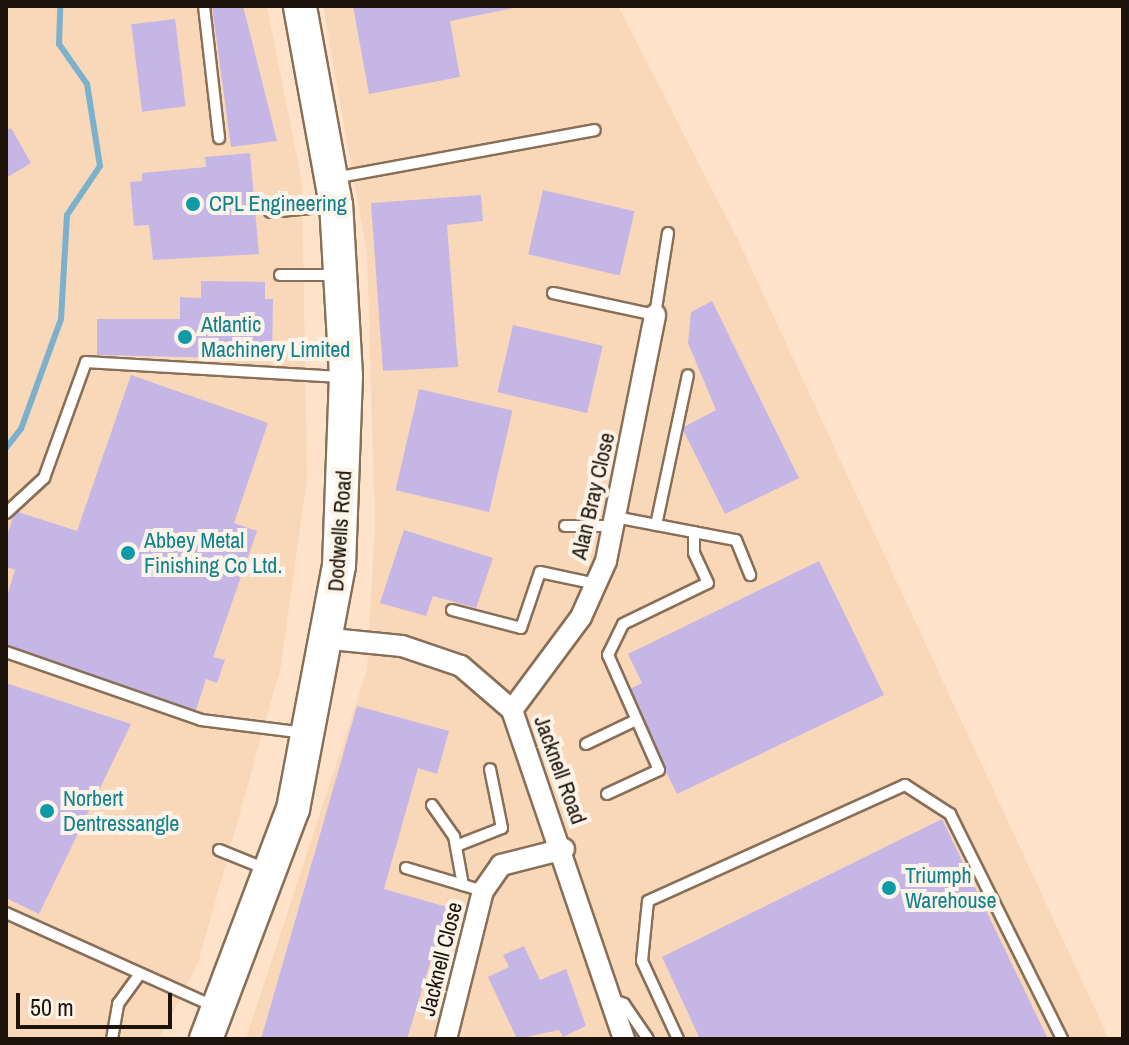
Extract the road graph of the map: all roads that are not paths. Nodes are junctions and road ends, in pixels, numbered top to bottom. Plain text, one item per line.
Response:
1 (204, 6) edge
2 (300, 6) edge
3 (595, 130) dead end
4 (219, 138) dead end
5 (334, 192) junction
6 (270, 212) dead end
7 (668, 233) dead end
8 (341, 274) junction
9 (280, 275) dead end
10 (553, 293) dead end
11 (655, 315) junction
12 (688, 375) dead end
13 (346, 376) junction
14 (6, 513) edge
15 (614, 521) junction
16 (656, 525) junction
17 (565, 526) dead end
18 (694, 532) junction
19 (750, 575) dead end
20 (596, 584) junction
21 (452, 610) dead end
22 (331, 639) junction
23 (6, 652) edge
24 (512, 710) junction
25 (636, 720) junction
26 (311, 735) junction
27 (586, 744) dead end
28 (490, 769) dead end
29 (607, 794) dead end
30 (432, 805) dead end
31 (456, 846) junction
32 (564, 849) junction
33 (219, 850) dead end
34 (406, 868) dead end
35 (271, 871) junction
36 (473, 888) junction
37 (6, 913) edge
38 (138, 976) junction
39 (611, 999) junction
40 (219, 1008) junction
41 (112, 1039) edge
42 (206, 1039) edge
43 (446, 1039) edge
44 (624, 1039) edge
45 (648, 1039) edge
46 (678, 1039) edge
47 (1062, 1039) edge

1 - 4 lane
2 - 5 main road, Dodwells Road
3 - 5 lane
5 - 6 lane
5 - 8 main road, Dodwells Road
7 - 11 lane
8 - 9 lane
8 - 13 main road, Dodwells Road
10 - 11 lane
11 - 15 street, Alan Bray Close
12 - 16 lane
13 - 14 lane
13 - 22 main road, Dodwells Road
15 - 16 lane
15 - 17 lane
15 - 20 street, Alan Bray Close
16 - 18 lane
18 - 19 lane
18 - 25 lane
20 - 21 lane
20 - 24 street, Alan Bray Close
22 - 24 street, Jacknell Road
22 - 26 main road, Dodwells Road
23 - 26 lane
24 - 32 street, Jacknell Road
25 - 27 lane
25 - 29 lane
26 - 35 main road, Dodwells Road
28 - 31 lane
30 - 31 lane
31 - 36 lane
32 - 36 street, Jacknell Close
32 - 39 street, Jacknell Road
33 - 35 lane
34 - 36 lane
35 - 40 main road, Dodwells Road
36 - 43 street, Jacknell Close
37 - 38 lane
38 - 40 lane
38 - 41 lane
39 - 44 street, Jacknell Road
39 - 45 lane
40 - 42 main road, Dodwells Road
46 - 47 lane

